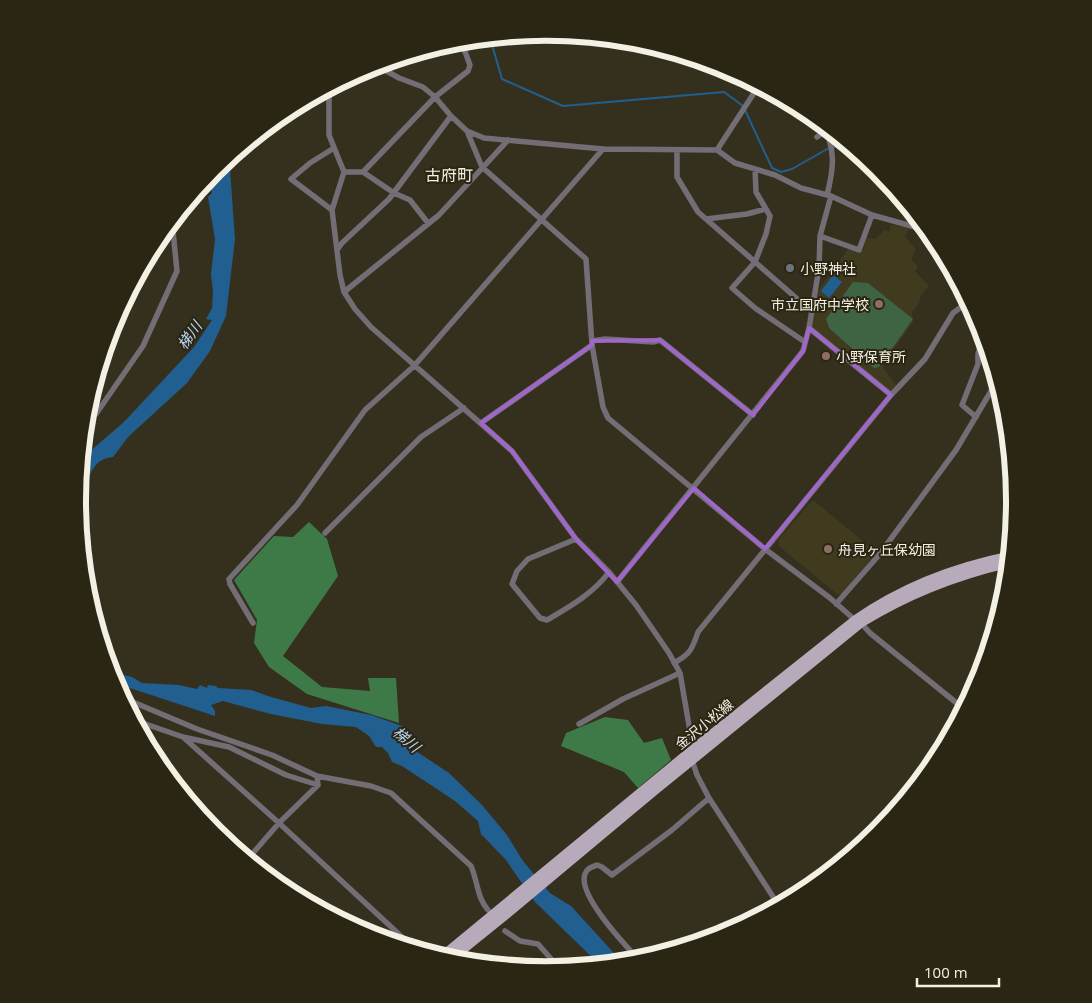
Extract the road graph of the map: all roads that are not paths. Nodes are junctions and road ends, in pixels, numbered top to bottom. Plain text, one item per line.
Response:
1 (464, 49) edge
2 (385, 71) edge
3 (756, 92) edge
4 (329, 96) edge
5 (435, 96) junction
6 (451, 116) junction
7 (467, 131) junction
8 (822, 133) edge
9 (816, 137) dead end
10 (829, 139) edge
11 (508, 140) junction
12 (334, 148) junction
13 (603, 149) junction
14 (677, 150) junction
15 (717, 150) junction
16 (482, 167) junction
17 (755, 169) junction
18 (344, 172) junction
19 (363, 172) junction
20 (394, 193) junction
21 (829, 195) junction
22 (765, 209) junction
23 (332, 210) junction
24 (872, 215) junction
25 (706, 219) junction
26 (541, 220) junction
27 (428, 223) junction
28 (916, 227) edge
29 (173, 232) edge
30 (820, 236) junction
31 (337, 250) junction
32 (755, 262) junction
33 (344, 292) junction
34 (963, 307) edge
35 (811, 311) junction
36 (809, 328) junction
37 (805, 342) junction
38 (592, 343) junction
39 (980, 348) edge
40 (414, 366) junction
41 (993, 390) edge
42 (891, 395) junction
43 (464, 408) junction
44 (94, 415) edge
45 (753, 415) junction
46 (976, 417) junction
47 (481, 423) junction
48 (694, 488) junction
49 (325, 533) dead end
50 (576, 539) junction
51 (765, 549) junction
52 (1002, 558) edge
53 (1001, 566) edge
54 (609, 572) junction
55 (617, 582) junction
56 (836, 604) junction
57 (858, 622) junction
58 (253, 623) dead end
59 (674, 663) junction
60 (680, 673) junction
61 (131, 701) edge
62 (959, 705) edge
63 (142, 723) edge
64 (579, 724) dead end
65 (183, 737) junction
66 (693, 749) junction
67 (692, 760) junction
68 (317, 776) junction
69 (318, 785) junction
70 (709, 798) junction
71 (279, 823) junction
72 (251, 855) edge
73 (566, 860) junction
74 (775, 900) edge
75 (488, 910) dead end
76 (487, 925) junction
77 (505, 931) dead end
78 (404, 939) edge
79 (449, 951) edge
80 (457, 953) edge
81 (634, 953) edge
82 (554, 962) edge

1 - 5 street
2 - 5 street
3 - 15 street
4 - 12 street
5 - 6 street
5 - 19 street
6 - 7 street
6 - 20 street
7 - 11 street
7 - 16 street
8 - 9 street
10 - 21 street
11 - 13 street
11 - 16 street
12 - 18 street
12 - 23 street
13 - 14 street
13 - 26 street
14 - 15 street
14 - 25 street
15 - 17 street
16 - 26 street
16 - 27 street
17 - 21 street
17 - 22 street
18 - 19 street
18 - 23 street
19 - 20 street
20 - 27 street
20 - 31 street
21 - 24 street
21 - 30 street
22 - 25 street
22 - 32 street
23 - 31 street
24 - 28 street
24 - 30 street
25 - 32 street
26 - 38 street
26 - 40 street
27 - 33 street
29 - 44 street
30 - 35 street
31 - 33 street
32 - 35 street
32 - 37 street
33 - 40 street
34 - 42 street
35 - 36 street
36 - 37 street
36 - 42 street
37 - 45 street
38 - 45 street
38 - 47 street
38 - 48 street
39 - 46 street
40 - 43 street
40 - 58 street
41 - 46 street
42 - 51 street
43 - 47 street
43 - 49 street
45 - 48 street
46 - 56 street
47 - 50 street
48 - 51 street
48 - 55 street
50 - 54 street
50 - 54 street
51 - 56 street
51 - 59 street
52 - 57 main road, 金沢小松線
53 - 57 main road, 金沢小松線
54 - 55 street
55 - 59 street
56 - 57 street
57 - 62 street
57 - 66 main road, 金沢小松線
57 - 67 main road, 金沢小松線
59 - 60 street
60 - 64 street
60 - 66 street
61 - 68 street
63 - 65 street
65 - 69 street
65 - 71 street
66 - 73 main road, 金沢小松線
67 - 70 street
67 - 73 main road, 金沢小松線
68 - 69 street
68 - 75 street
69 - 71 street
70 - 74 street
70 - 81 street
71 - 72 street
71 - 78 street
73 - 76 main road, 金沢小松線
76 - 79 main road, 金沢小松線
76 - 80 main road, 金沢小松線
77 - 82 street

